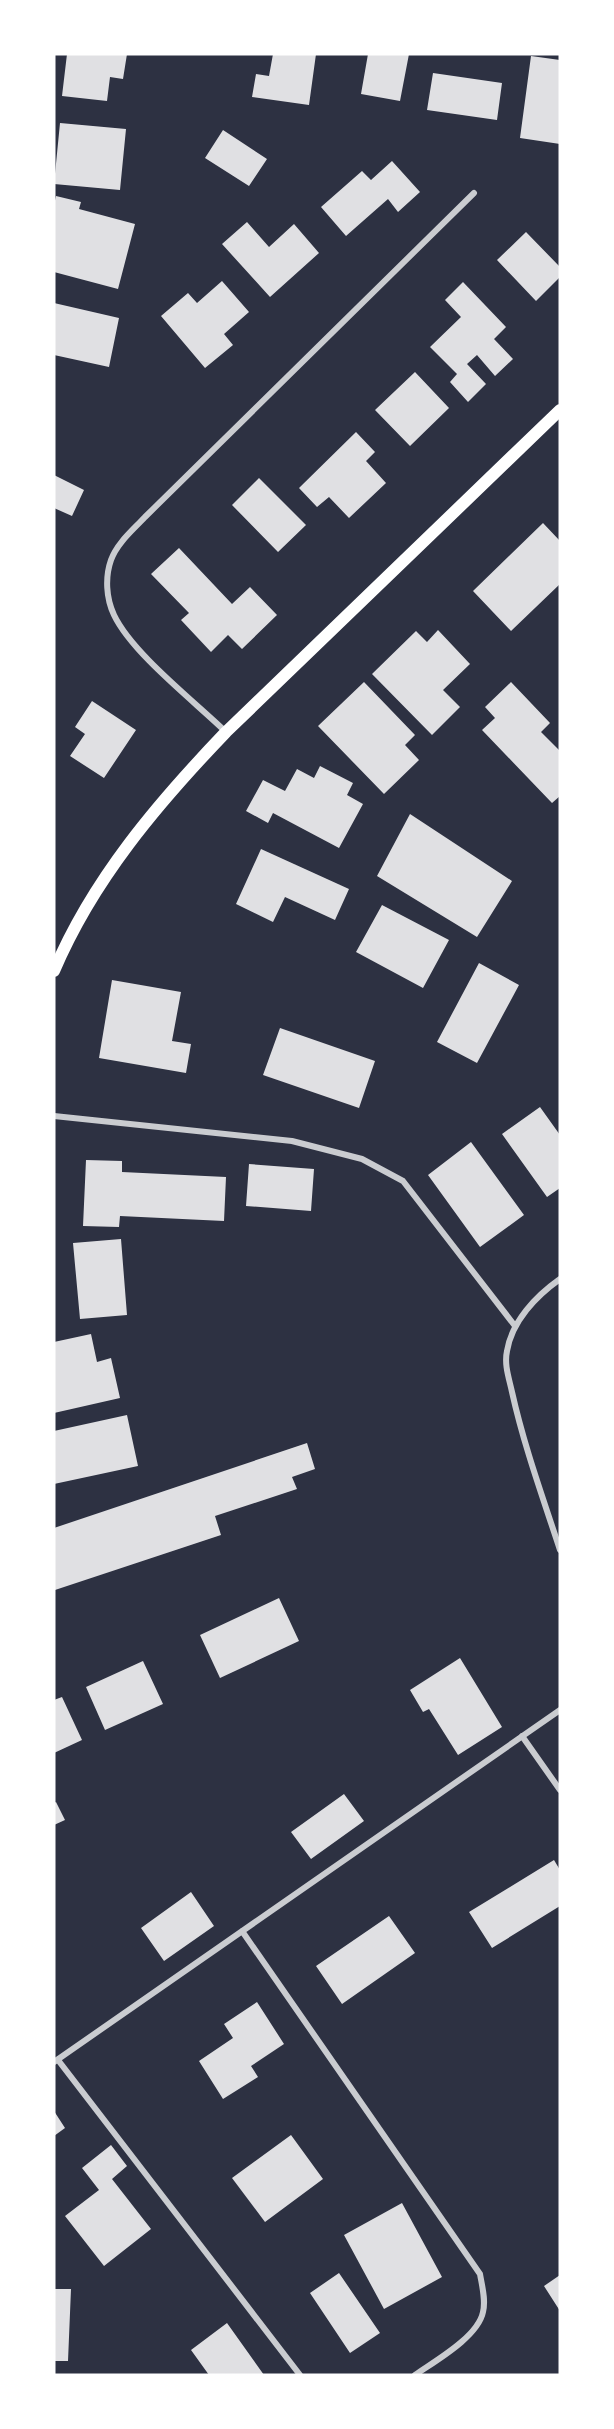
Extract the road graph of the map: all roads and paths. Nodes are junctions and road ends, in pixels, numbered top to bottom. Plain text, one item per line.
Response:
1 (474, 193) dead end
2 (560, 410) edge
3 (226, 732) junction
4 (54, 970) edge
5 (54, 1116) edge
6 (560, 1279) edge
7 (516, 1326) junction
8 (560, 1550) edge
9 (560, 1710) edge
10 (522, 1736) junction
11 (560, 1791) edge
12 (242, 1931) junction
13 (56, 2061) edge
14 (300, 2375) edge
15 (414, 2375) edge

1 - 3 street
2 - 3 main road
3 - 4 main road
5 - 7 street
6 - 7 street
7 - 8 street
9 - 10 street
10 - 11 street
10 - 12 street
12 - 13 street
12 - 15 street
13 - 14 street

